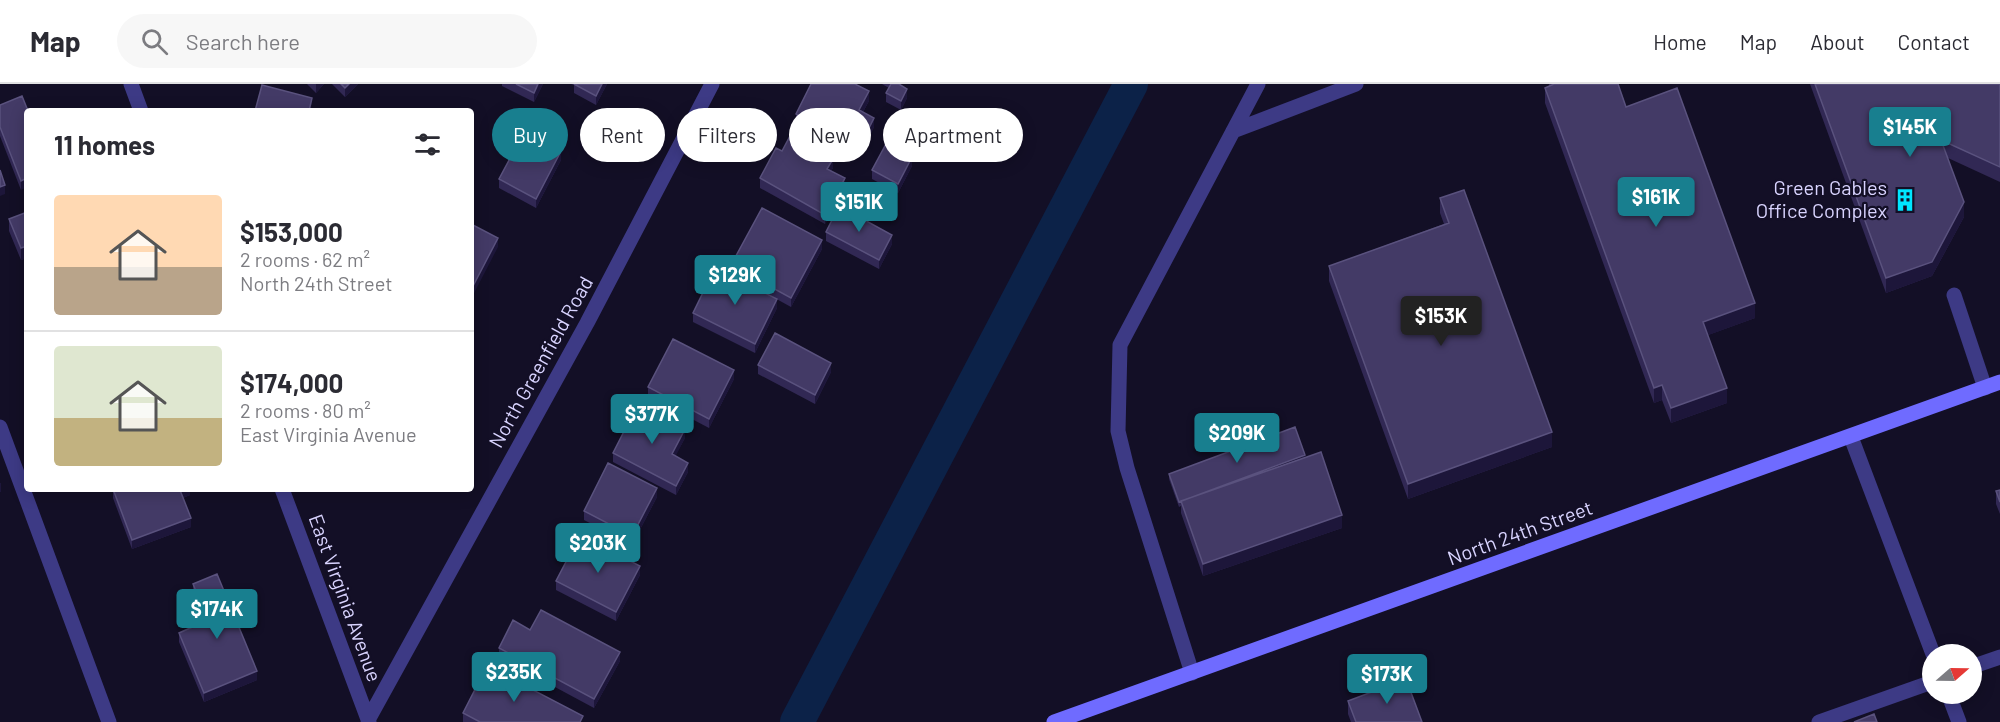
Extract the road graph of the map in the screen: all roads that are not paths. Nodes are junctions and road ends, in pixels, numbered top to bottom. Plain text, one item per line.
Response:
1 (131, 84) edge
2 (712, 84) edge
3 (1258, 84) edge
4 (1356, 84) edge
5 (140, 108) edge
6 (1233, 131) junction
7 (1954, 295) dead end
8 (2000, 382) edge
9 (1985, 388) junction
10 (0, 427) edge
11 (1851, 437) junction
12 (24, 492) edge
13 (24, 492) edge
14 (283, 492) edge
15 (1929, 644) edge
16 (2000, 657) edge
17 (1982, 663) edge
18 (1192, 673) junction
19 (1922, 685) edge
20 (1952, 704) edge
21 (369, 721) edge
22 (109, 722) edge
23 (1054, 722) edge
24 (1819, 722) edge
25 (1959, 722) edge

1 - 5 street
2 - 21 street, North Greenfield Road
3 - 6 street
4 - 6 street
6 - 18 street
7 - 9 street
8 - 9 main road, North 24th Street
9 - 11 main road, North 24th Street
10 - 13 street
11 - 15 street
11 - 18 main road, North 24th Street
12 - 22 street
14 - 21 street, East Virginia Avenue
16 - 17 street
18 - 23 main road, North 24th Street
19 - 24 street
20 - 25 street

